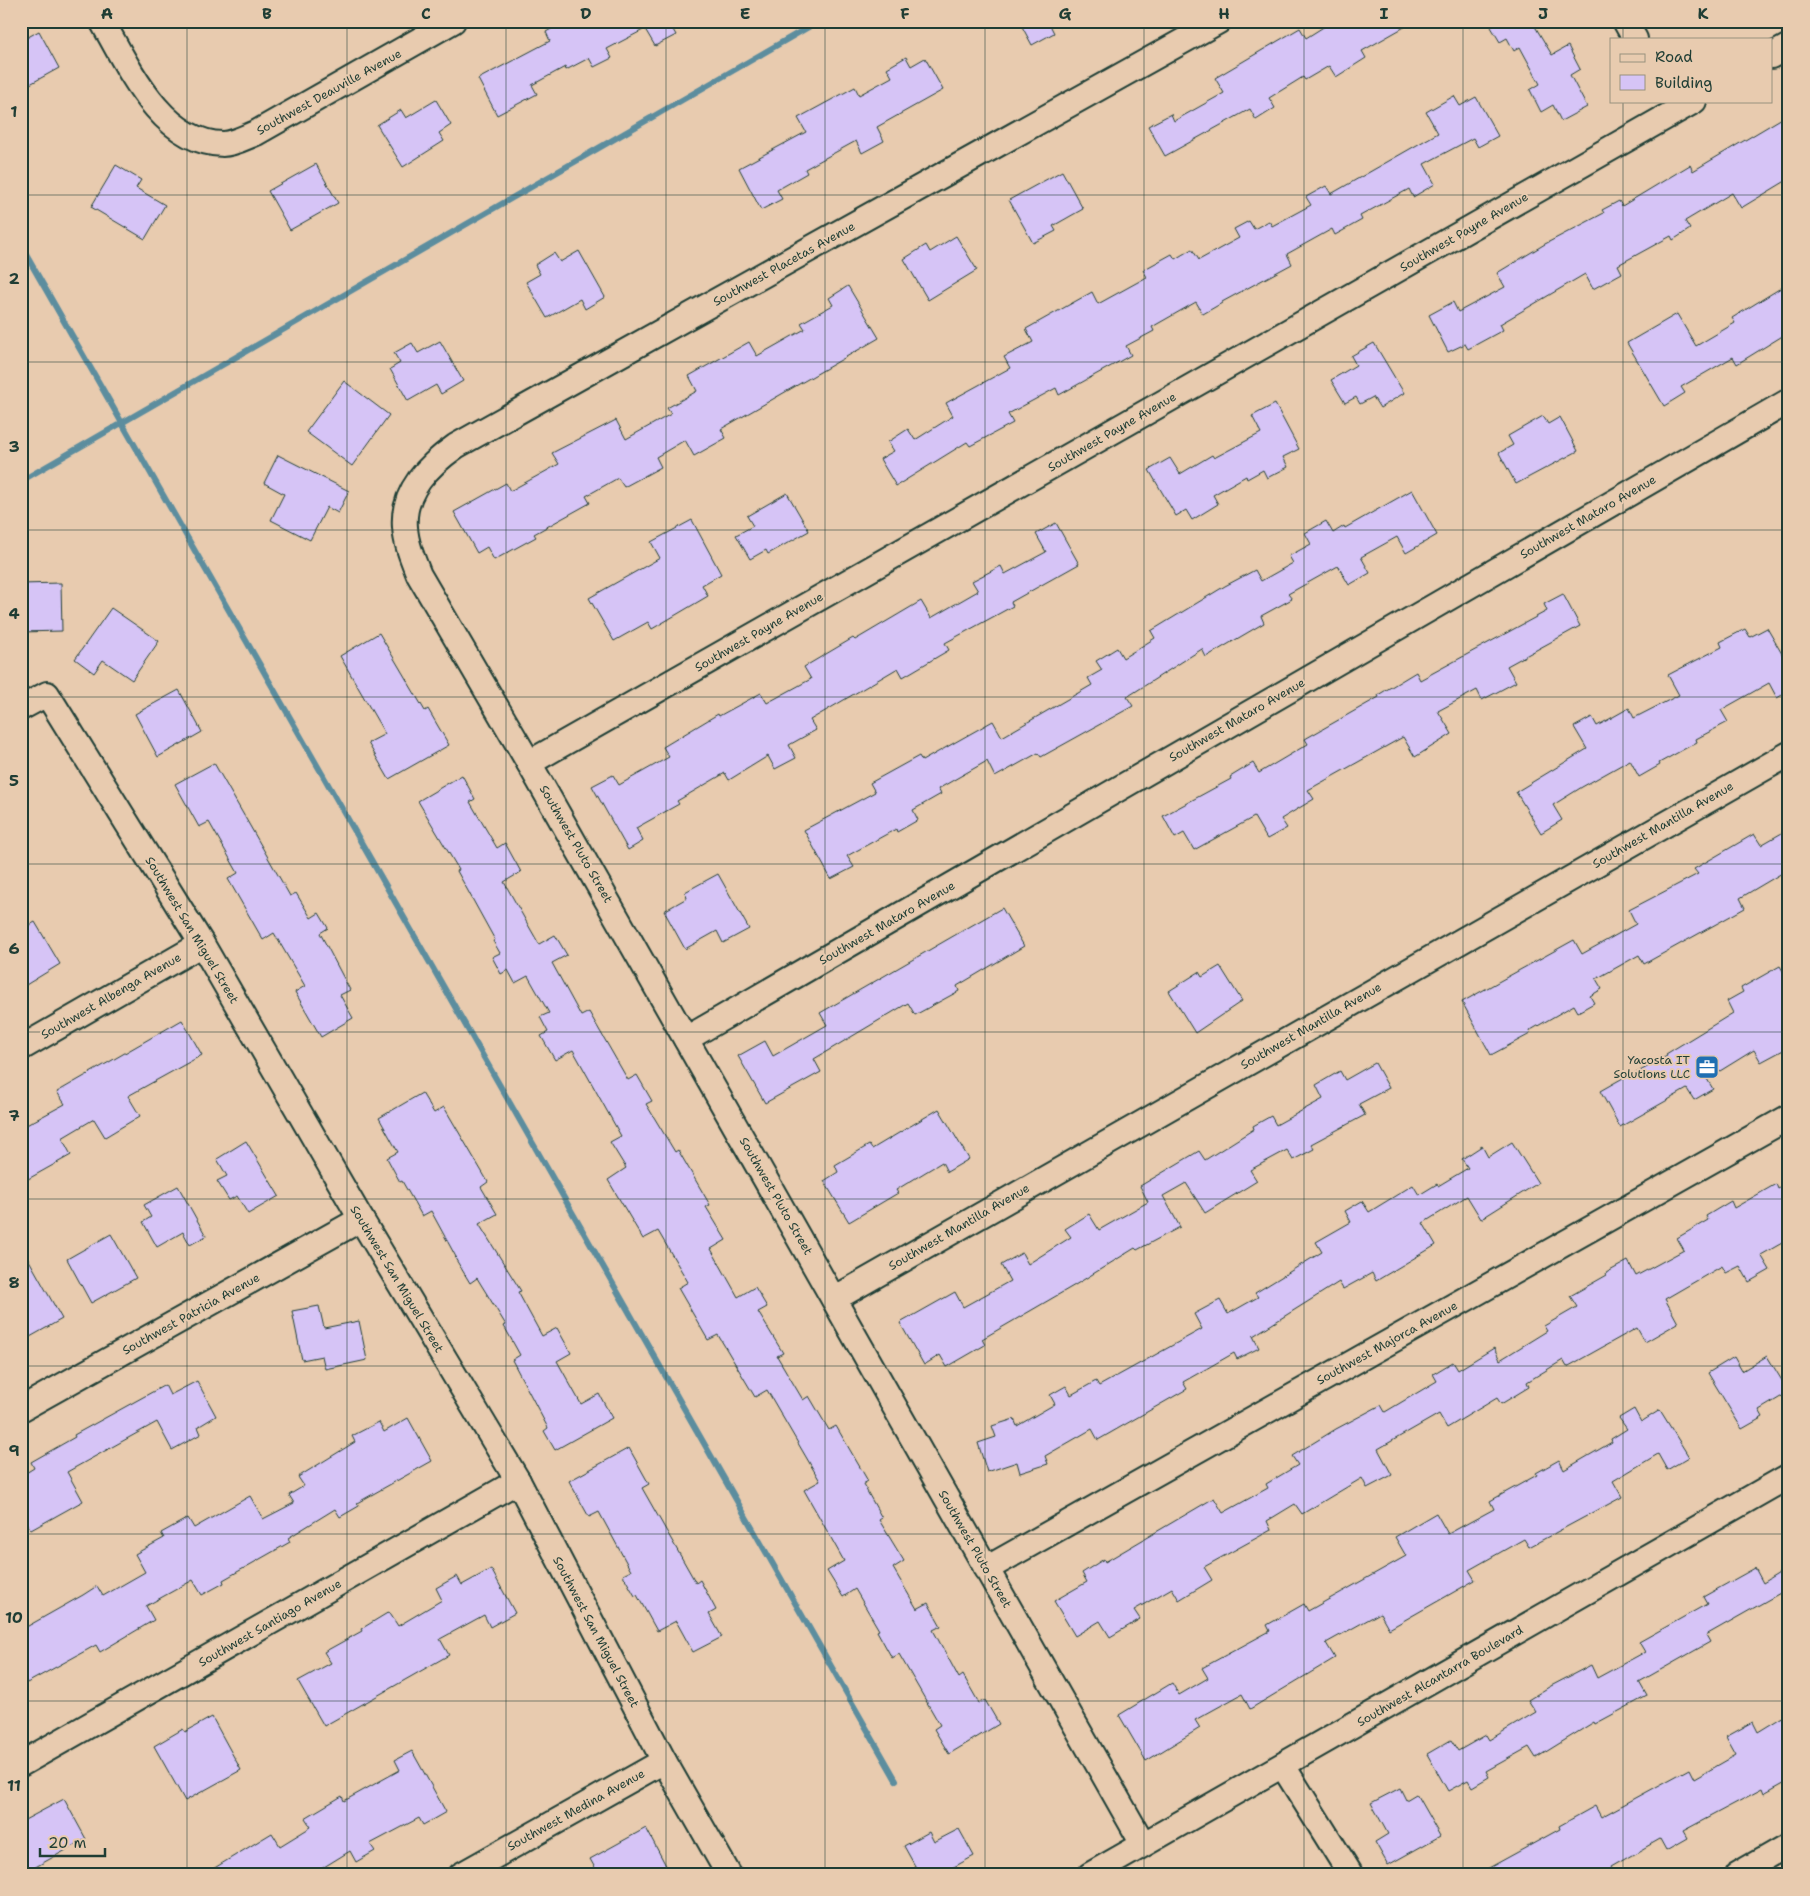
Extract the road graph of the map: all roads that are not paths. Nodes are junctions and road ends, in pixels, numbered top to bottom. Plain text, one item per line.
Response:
1 (102, 21) edge
2 (453, 21) edge
3 (1219, 21) edge
4 (1625, 21) edge
5 (1635, 38) edge
6 (1789, 46) edge
7 (1772, 55) edge
8 (1681, 104) edge
9 (1789, 401) edge
10 (409, 549) joint
11 (21, 708) edge
12 (1789, 754) edge
13 (530, 763) junction
14 (202, 944) junction
15 (686, 1039) junction
16 (21, 1048) edge
17 (1789, 1117) edge
18 (361, 1218) junction
19 (834, 1299) junction
20 (21, 1409) edge
21 (1789, 1476) edge
22 (518, 1481) junction
23 (986, 1568) junction
24 (664, 1761) junction
25 (21, 1764) edge
26 (1283, 1766) junction
27 (1143, 1844) junction
28 (1789, 1845) edge
29 (461, 1875) edge
30 (729, 1875) edge
31 (1090, 1875) edge
32 (1351, 1875) edge
33 (1737, 1875) edge

1 - 2 street, Southwest Deauville Avenue
3 - 10 street, Southwest Placetas Avenue
4 - 5 street
6 - 7 street
8 - 13 street, Southwest Payne Avenue
9 - 15 street, Southwest Mataro Avenue
10 - 13 street, Southwest Pluto Street
11 - 14 street, Southwest San Miguel Street
12 - 19 street, Southwest Mantilla Avenue
13 - 15 street, Southwest Pluto Street
14 - 16 street, Southwest Albenga Avenue
14 - 18 street, Southwest San Miguel Street
15 - 19 street, Southwest Pluto Street
17 - 23 street, Southwest Majorca Avenue
18 - 20 street, Southwest Patricia Avenue
18 - 22 street, Southwest San Miguel Street
19 - 23 street, Southwest Pluto Street
21 - 26 street, Southwest Alcantarra Boulevard
22 - 24 street, Southwest San Miguel Street
22 - 25 street, Southwest Santiago Avenue
23 - 27 street, Southwest Pluto Street
24 - 29 street, Southwest Medina Avenue
24 - 30 street, Southwest San Miguel Street
26 - 27 street, Southwest Alcantarra Boulevard
26 - 32 street
27 - 31 street, Southwest Alcantarra Boulevard
28 - 33 street

